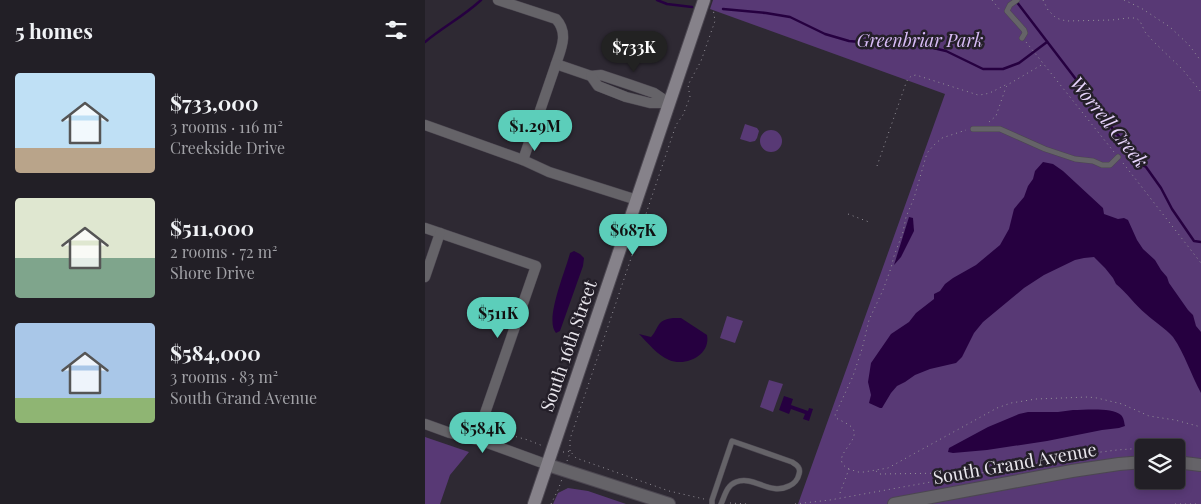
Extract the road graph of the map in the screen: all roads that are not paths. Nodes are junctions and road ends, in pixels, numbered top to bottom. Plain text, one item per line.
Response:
1 (498, 0) edge
2 (1017, 0) edge
3 (709, 2) edge
4 (1022, 38) dead end
5 (556, 64) junction
6 (591, 76) junction
7 (631, 85) junction
8 (626, 97) junction
9 (669, 103) junction
10 (425, 125) edge
11 (973, 129) road end
12 (1118, 157) dead end
13 (523, 160) junction
14 (637, 200) junction
15 (425, 228) edge
16 (440, 233) junction
17 (425, 277) edge
18 (483, 419) dead end
19 (425, 424) edge
20 (1135, 463) edge
21 (1185, 463) edge
22 (548, 465) junction
23 (1199, 465) edge
24 (535, 504) edge
25 (669, 504) edge
26 (712, 504) edge
27 (721, 504) edge
28 (894, 504) edge

1 - 5 street
2 - 4 lane
3 - 9 main road, South 16th Street
5 - 6 street
5 - 13 street
6 - 7 street
6 - 8 street
7 - 8 lane
7 - 9 street
8 - 9 street
9 - 14 main road, South 16th Street
10 - 13 street
11 - 12 lane
13 - 14 street
14 - 22 main road, South 16th Street
15 - 16 street
16 - 17 street
16 - 18 street
19 - 22 street
20 - 28 street, South Grand Avenue
21 - 23 street
22 - 24 main road, South 16th Street
22 - 25 street
26 - 27 lane

